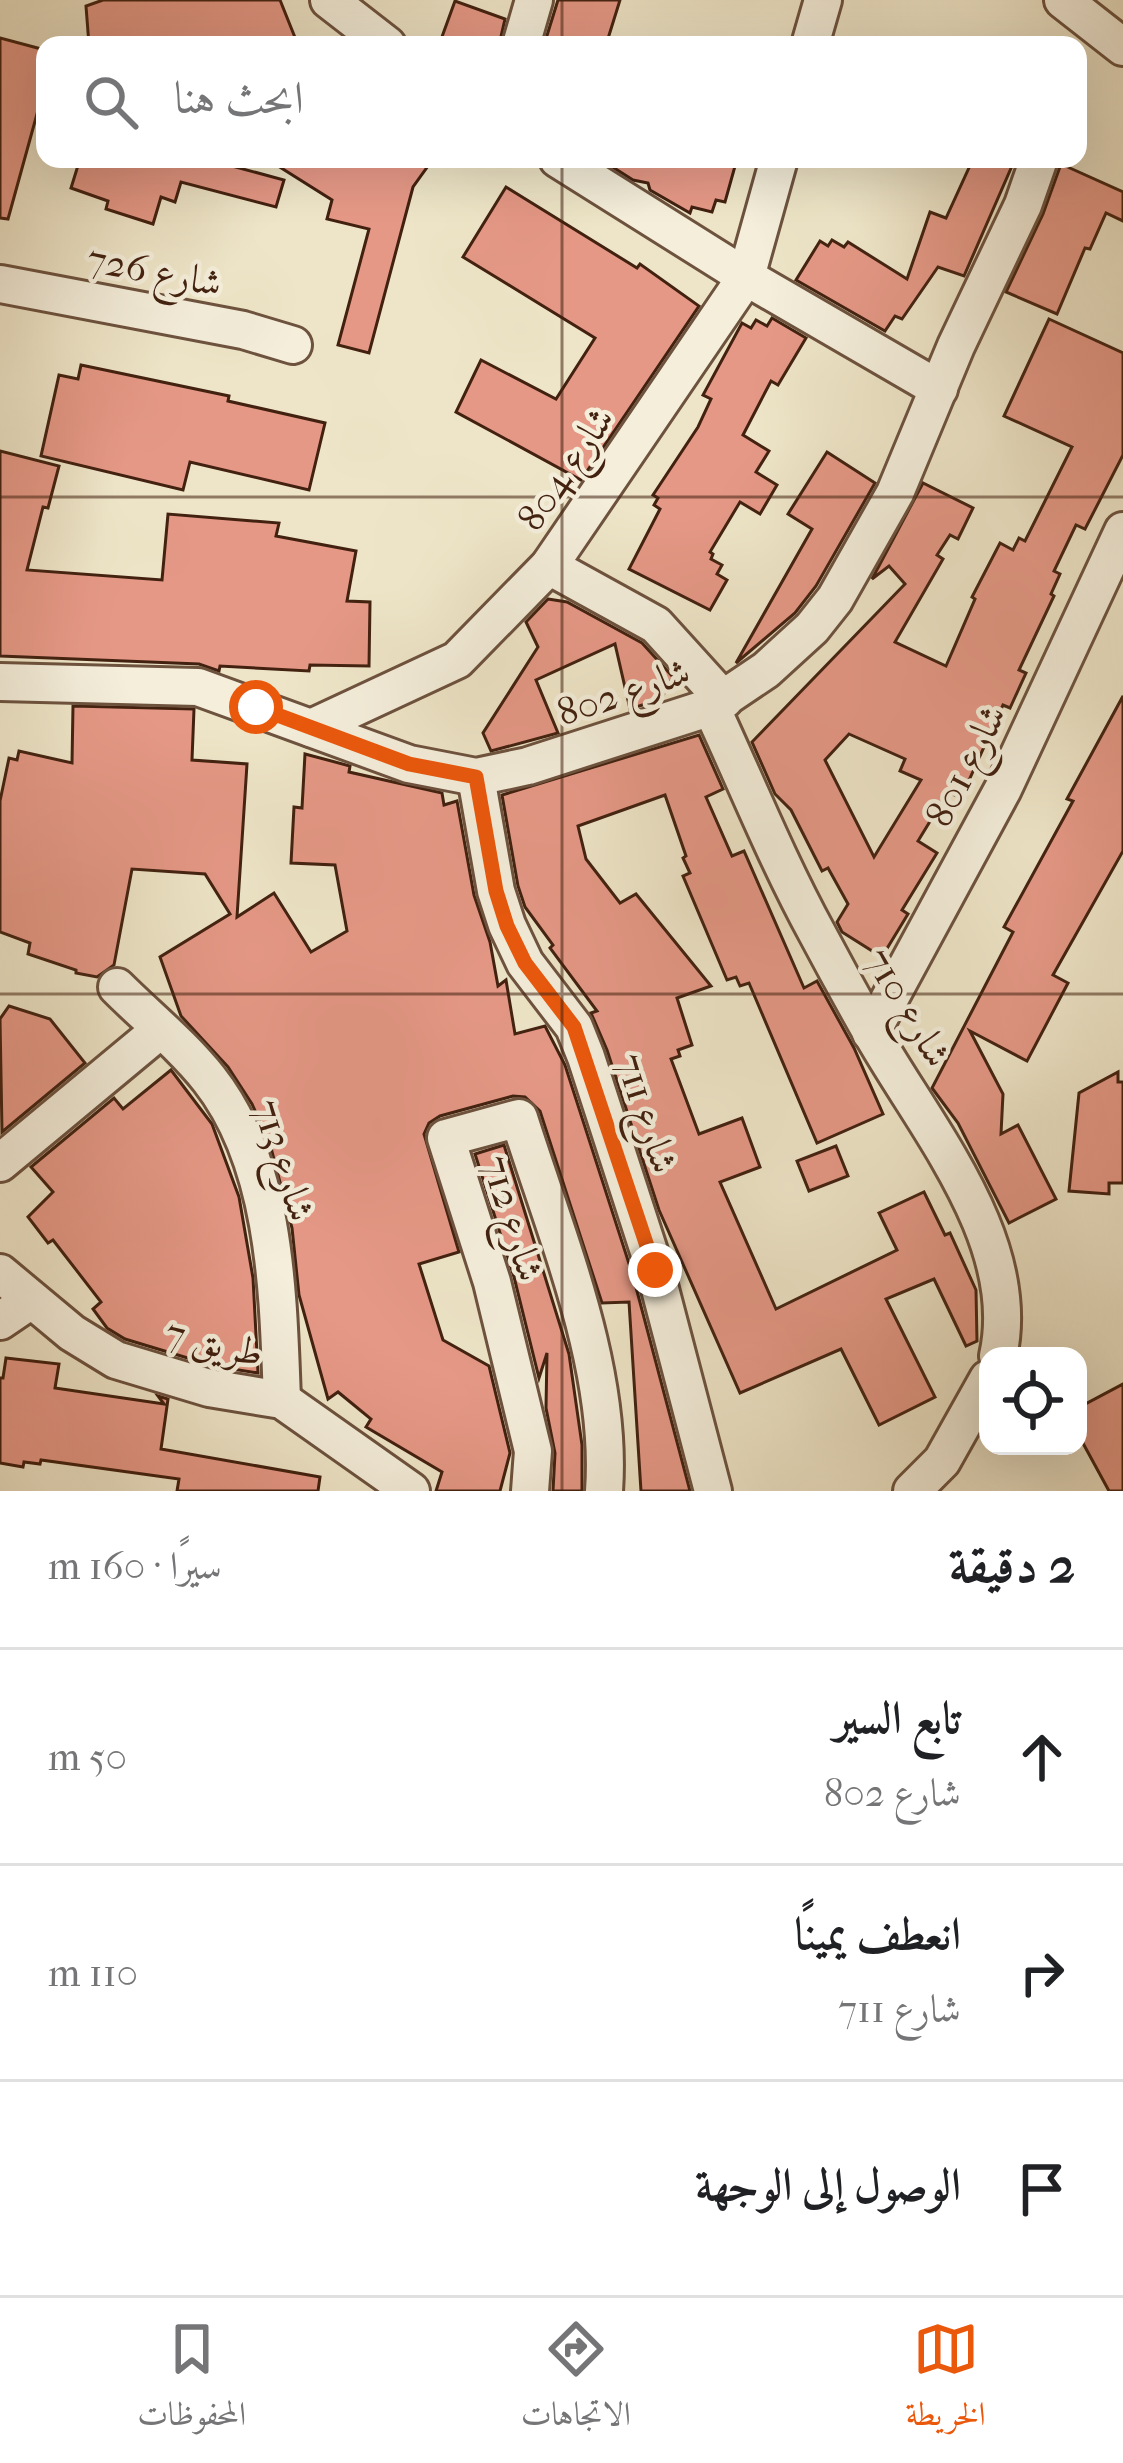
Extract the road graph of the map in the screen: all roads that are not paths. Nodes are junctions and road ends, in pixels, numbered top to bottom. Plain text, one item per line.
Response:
1 (329, 0) edge
2 (534, 0) edge
3 (823, 0) edge
4 (1070, 4) edge
5 (375, 36) edge
6 (524, 36) edge
7 (813, 36) edge
8 (1069, 36) edge
9 (1123, 47) edge
10 (572, 168) edge
11 (776, 168) edge
12 (1036, 168) edge
13 (746, 277) junction
14 (0, 284) edge
15 (293, 345) dead end
16 (939, 389) junction
17 (1123, 531) edge
18 (549, 566) junction
19 (0, 682) edge
20 (717, 704) junction
21 (311, 728) junction
22 (476, 777) junction
23 (116, 987) dead end
24 (160, 1030) junction
25 (871, 1033) junction
26 (0, 1163) edge
27 (0, 1273) edge
28 (31, 1300) junction
29 (0, 1322) edge
30 (999, 1347) edge
31 (979, 1395) edge
32 (282, 1400) junction
33 (411, 1491) edge
34 (530, 1491) edge
35 (604, 1491) edge
36 (712, 1491) edge
37 (912, 1491) edge

1 - 5 street
2 - 6 street
3 - 7 street
4 - 8 street
4 - 9 street
10 - 13 street
11 - 13 street, شارع 804
12 - 16 street, شارع 802
13 - 16 street
13 - 18 street, شارع 804
14 - 15 street, شارع 726
16 - 20 street, شارع 802
17 - 25 street, شارع 801
18 - 20 street, شارع 710
18 - 21 street, شارع 804
19 - 21 street, شارع 802
20 - 22 street, شارع 802
20 - 25 street, شارع 710
21 - 22 street, شارع 802
22 - 36 street, شارع 711
23 - 24 street, شارع 713
24 - 26 street
24 - 32 street, شارع 713
25 - 30 street, شارع 710
27 - 28 street, 7 طريق
28 - 29 street
28 - 32 street, 7 طريق
31 - 37 street
32 - 33 street, 7 طريق
34 - 35 street, شارع 712

